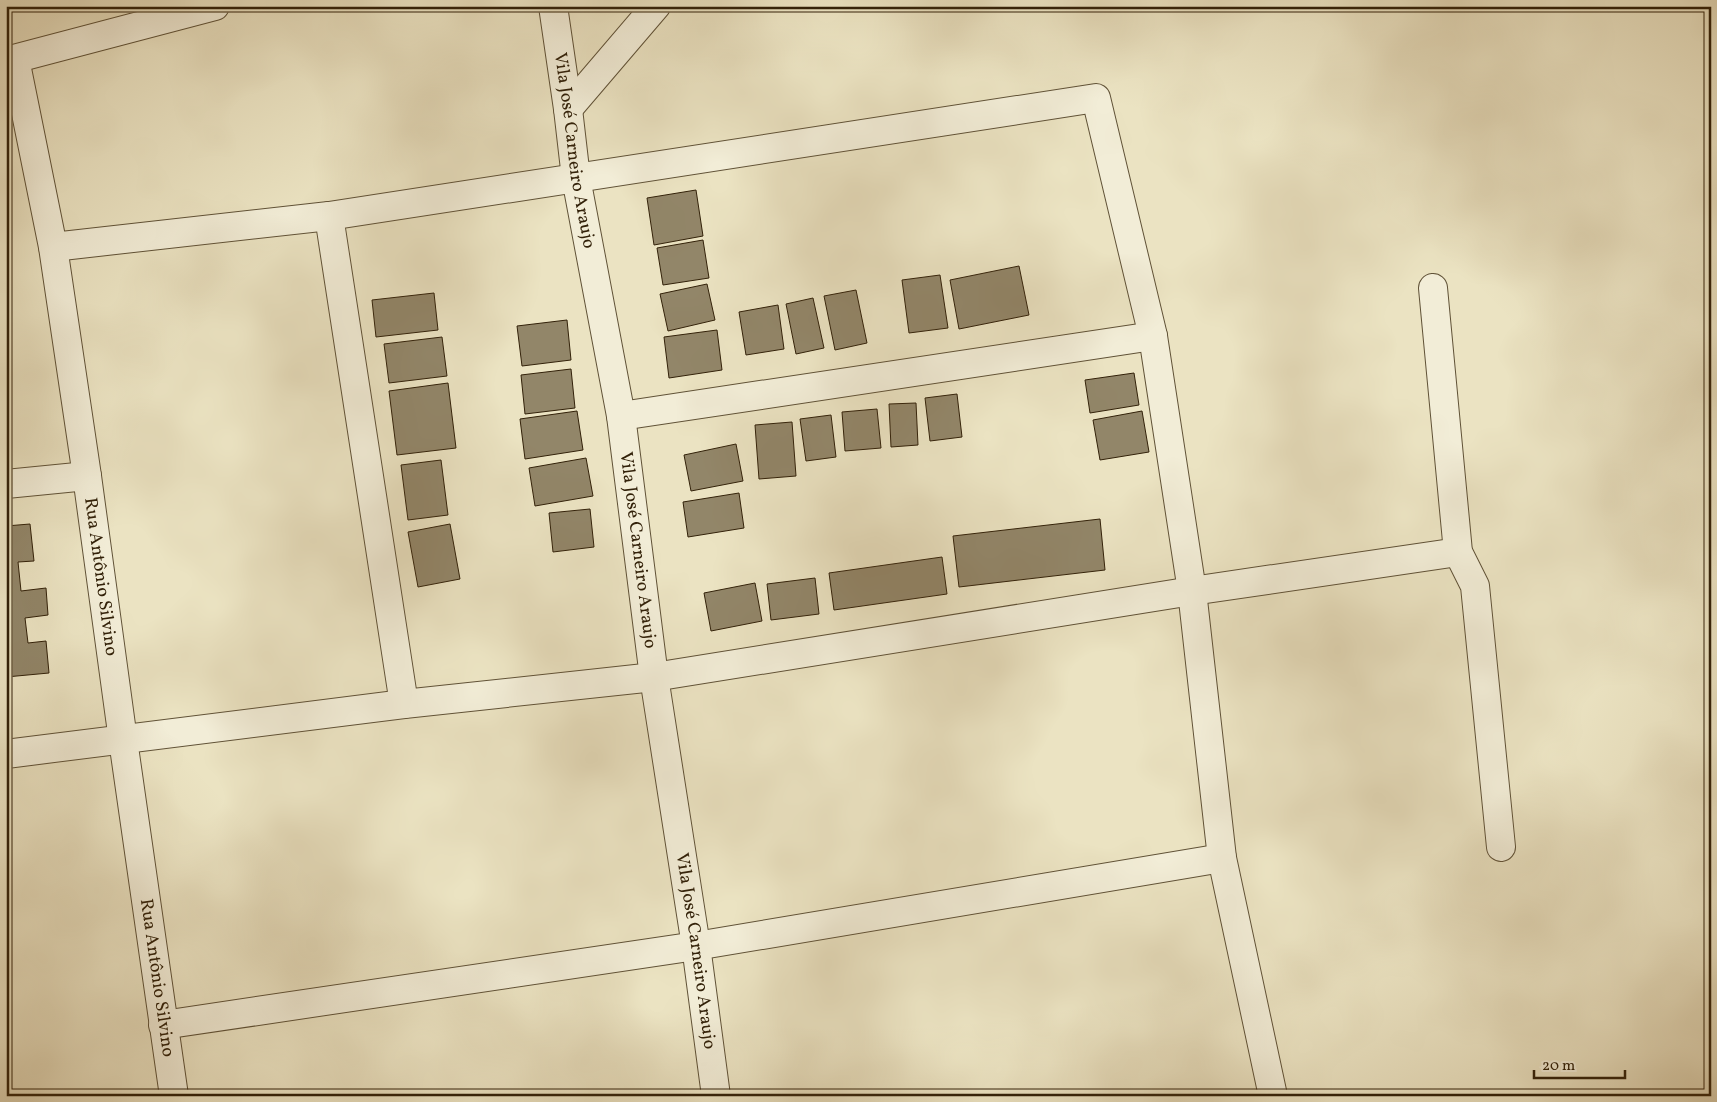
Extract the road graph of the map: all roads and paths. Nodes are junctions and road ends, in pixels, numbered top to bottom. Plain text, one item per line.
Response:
1 (215, 6) edge
2 (553, 6) edge
3 (656, 6) edge
4 (11, 60) edge
5 (568, 109) junction
6 (576, 178) junction
7 (329, 216) junction
8 (52, 247) junction
9 (1433, 288) dead end
10 (1153, 336) junction
11 (621, 416) junction
12 (87, 476) junction
13 (6, 484) edge
14 (1458, 552) junction
15 (1192, 591) junction
16 (654, 677) junction
17 (404, 704) junction
18 (122, 740) junction
19 (6, 754) edge
20 (1501, 847) dead end
21 (1222, 858) junction
22 (696, 946) junction
23 (163, 1025) junction
24 (174, 1096) edge
25 (716, 1096) edge
26 (1273, 1096) edge

1 - 4 street
2 - 5 street, Vila José Carneiro Araujo
3 - 5 street
4 - 8 street, Rua Antônio Silvino
5 - 6 street, Vila José Carneiro Araujo
6 - 7 street
6 - 10 street
6 - 11 street, Vila José Carneiro Araujo
7 - 8 street
7 - 17 street
8 - 12 street, Rua Antônio Silvino
9 - 14 street
10 - 11 street
10 - 15 street
11 - 16 street, Vila José Carneiro Araujo
12 - 13 street
12 - 18 street, Rua Antônio Silvino
14 - 15 street
14 - 20 street
15 - 16 street
15 - 21 street
16 - 17 street
16 - 22 street, Vila José Carneiro Araujo
17 - 18 street
18 - 19 street
18 - 23 street, Rua Antônio Silvino
21 - 22 street
21 - 26 street
22 - 23 street
22 - 25 street, Vila José Carneiro Araujo
23 - 24 street, Rua Antônio Silvino

